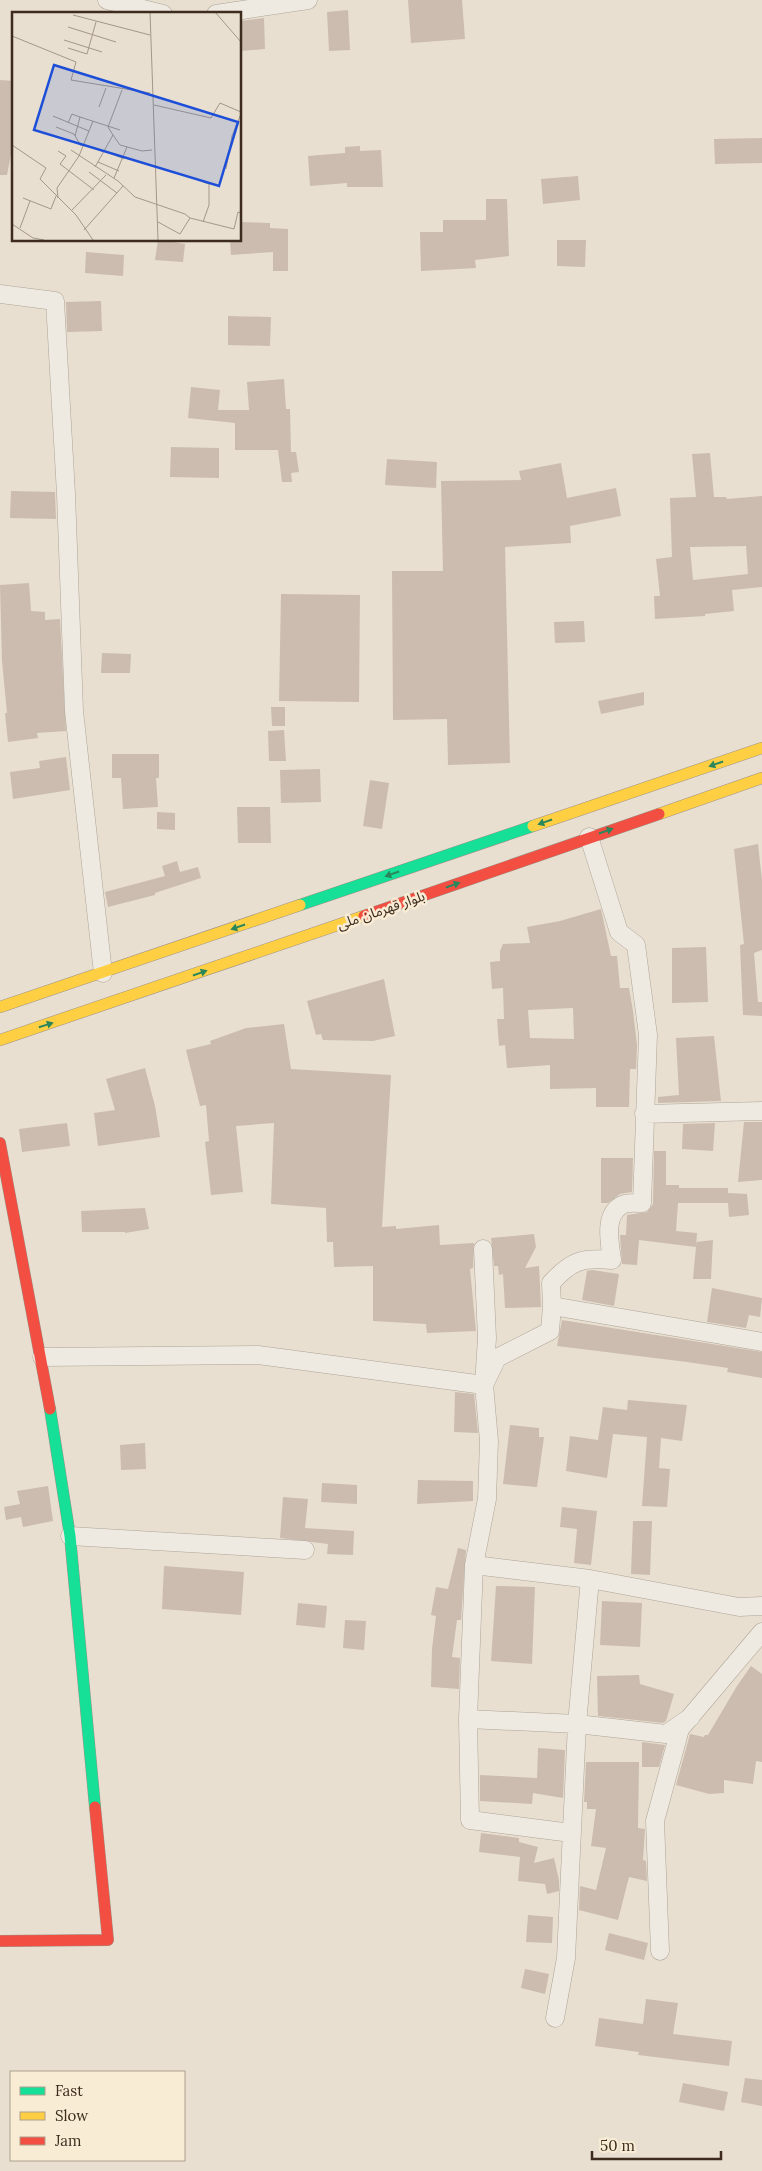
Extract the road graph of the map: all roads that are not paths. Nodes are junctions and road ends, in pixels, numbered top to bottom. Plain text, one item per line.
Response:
1 (107, 0) edge
2 (308, 0) edge
3 (155, 12) edge
4 (229, 12) edge
5 (0, 294) edge
6 (762, 748) edge
7 (762, 778) edge
8 (589, 837) junction
9 (103, 973) junction
10 (0, 1007) edge
11 (0, 1040) edge
12 (762, 1110) edge
13 (644, 1114) junction
14 (0, 1142) edge
15 (483, 1249) dead end
16 (552, 1306) junction
17 (762, 1342) edge
18 (42, 1357) junction
19 (484, 1385) junction
20 (70, 1536) junction
21 (305, 1550) dead end
22 (474, 1565) junction
23 (590, 1579) junction
24 (762, 1606) edge
25 (762, 1632) edge
26 (691, 1717) junction
27 (468, 1719) junction
28 (577, 1724) junction
29 (572, 1833) junction
30 (0, 1941) edge
31 (660, 1951) dead end
32 (555, 2018) dead end

1 - 3 street
2 - 4 street
5 - 9 street
6 -> 9 main road
8 -> 7 main road, بلوار قهرمان ملی
11 -> 8 main road, بلوار قهرمان ملی
8 - 13 street
9 - 10 main road
12 - 13 street
13 - 16 street
14 - 18 main road
15 - 19 street
16 - 17 street
16 - 19 street
18 - 19 street
18 - 20 main road
19 - 22 street
20 - 21 street
20 - 30 main road
22 - 23 street
22 - 27 street
23 - 24 street
23 - 28 street
25 - 26 street
26 - 28 street
26 - 31 street
27 - 28 street
27 - 29 street
28 - 29 street
29 - 32 street

